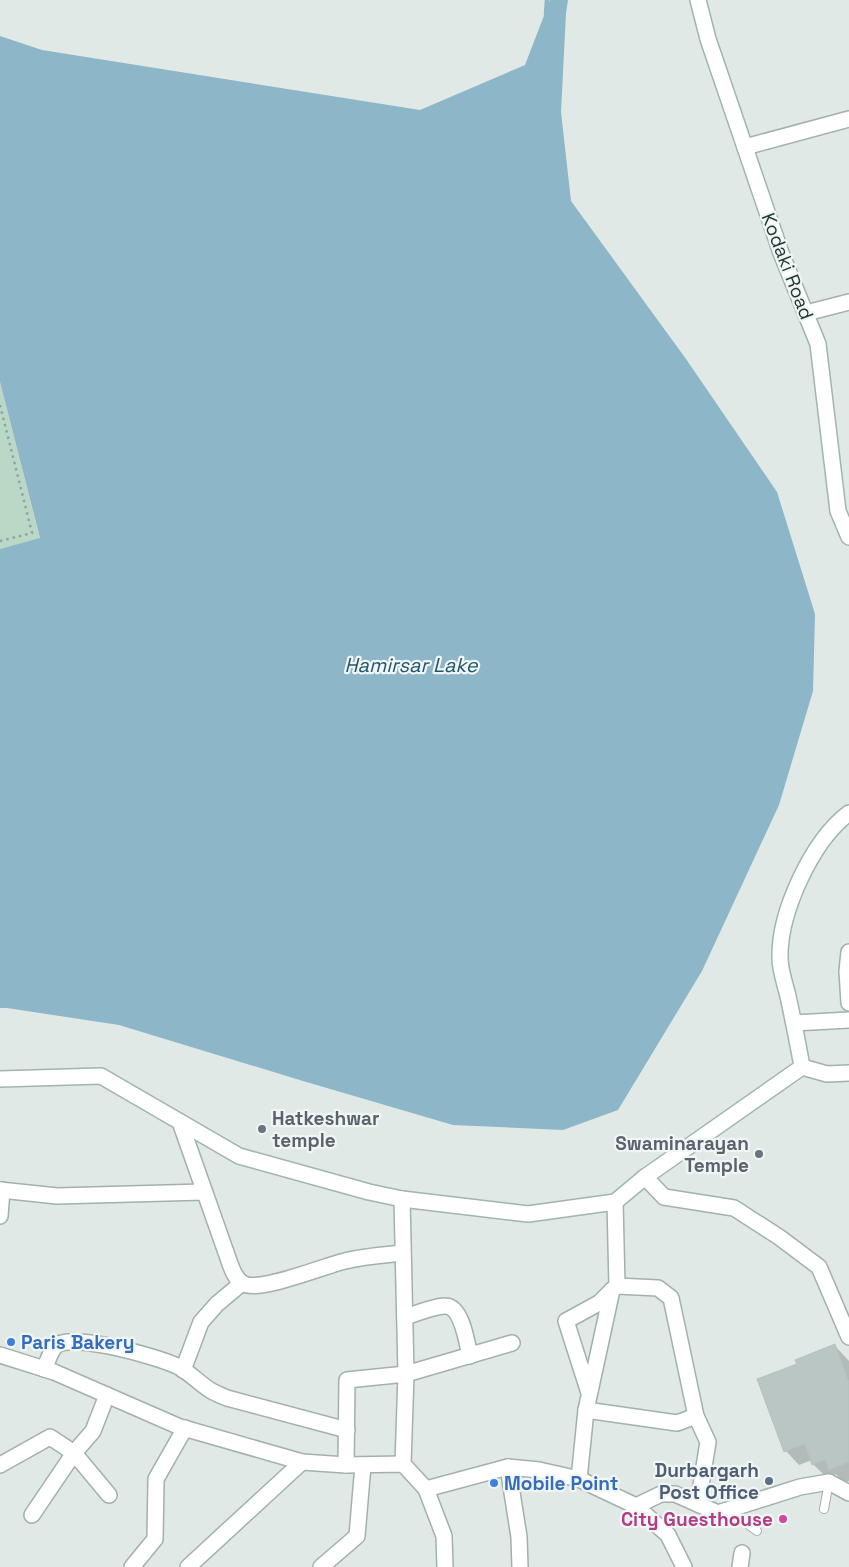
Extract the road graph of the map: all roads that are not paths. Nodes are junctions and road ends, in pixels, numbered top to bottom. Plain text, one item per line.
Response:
1 (697, 0) edge
2 (849, 119) edge
3 (744, 147) junction
4 (849, 302) edge
5 (806, 313) junction
6 (849, 537) edge
7 (849, 813) edge
8 (849, 952) edge
9 (849, 1003) edge
10 (849, 1020) edge
11 (794, 1023) junction
12 (802, 1068) junction
13 (849, 1073) edge
14 (0, 1079) edge
15 (180, 1122) junction
16 (646, 1177) junction
17 (1, 1190) edge
18 (204, 1192) junction
19 (402, 1199) junction
20 (615, 1202) junction
21 (0, 1216) edge
22 (403, 1253) junction
23 (242, 1284) junction
24 (614, 1288) junction
25 (405, 1317) junction
26 (849, 1337) edge
27 (512, 1343) dead end
28 (0, 1354) edge
29 (470, 1356) junction
30 (44, 1369) junction
31 (183, 1370) junction
32 (406, 1374) junction
33 (590, 1394) junction
34 (107, 1395) junction
35 (586, 1410) junction
36 (696, 1416) junction
37 (185, 1428) junction
38 (347, 1430) junction
39 (74, 1453) junction
40 (302, 1462) junction
41 (403, 1464) junction
42 (0, 1465) edge
43 (346, 1465) junction
44 (363, 1465) junction
45 (508, 1467) junction
46 (579, 1479) junction
47 (829, 1482) junction
48 (426, 1489) junction
49 (849, 1493) edge
50 (109, 1495) dead end
51 (698, 1504) junction
52 (636, 1506) junction
53 (824, 1509) dead end
54 (728, 1510) junction
55 (32, 1515) dead end
56 (757, 1531) dead end
57 (132, 1567) edge
58 (188, 1567) edge
59 (321, 1567) edge
60 (446, 1567) edge
61 (520, 1567) edge
62 (684, 1567) edge

1 - 3 street, Kodaki Road
2 - 3 street
3 - 5 street, Kodaki Road
4 - 5 street
5 - 6 street, Kodaki Road
7 - 11 street
8 - 9 street
10 - 11 street
11 - 12 street
12 - 13 street
12 - 16 street
14 - 15 street
15 - 18 street
15 - 19 street
16 - 20 street
16 - 26 street
17 - 18 street
17 - 21 street
18 - 23 street
19 - 20 street
19 - 22 street
20 - 24 street
22 - 23 street
22 - 25 street
23 - 31 street
24 - 33 street
24 - 33 street
24 - 36 street
25 - 29 street
25 - 32 street
27 - 29 street
28 - 30 street
29 - 32 street
30 - 31 street
30 - 34 street
31 - 38 street
32 - 38 street
32 - 41 street
33 - 35 street
34 - 37 street
34 - 39 street
35 - 36 street
35 - 46 street
36 - 51 street
37 - 40 street
37 - 57 street
38 - 43 street
39 - 42 street
39 - 50 street
39 - 55 street
40 - 43 street
40 - 58 street
41 - 44 street
41 - 48 street
43 - 44 street
44 - 59 street
45 - 46 street
45 - 48 street
45 - 61 street
46 - 52 street
47 - 49 street
47 - 53 lane
47 - 54 street
48 - 60 street
51 - 52 street
51 - 54 street
52 - 62 street
54 - 56 lane

